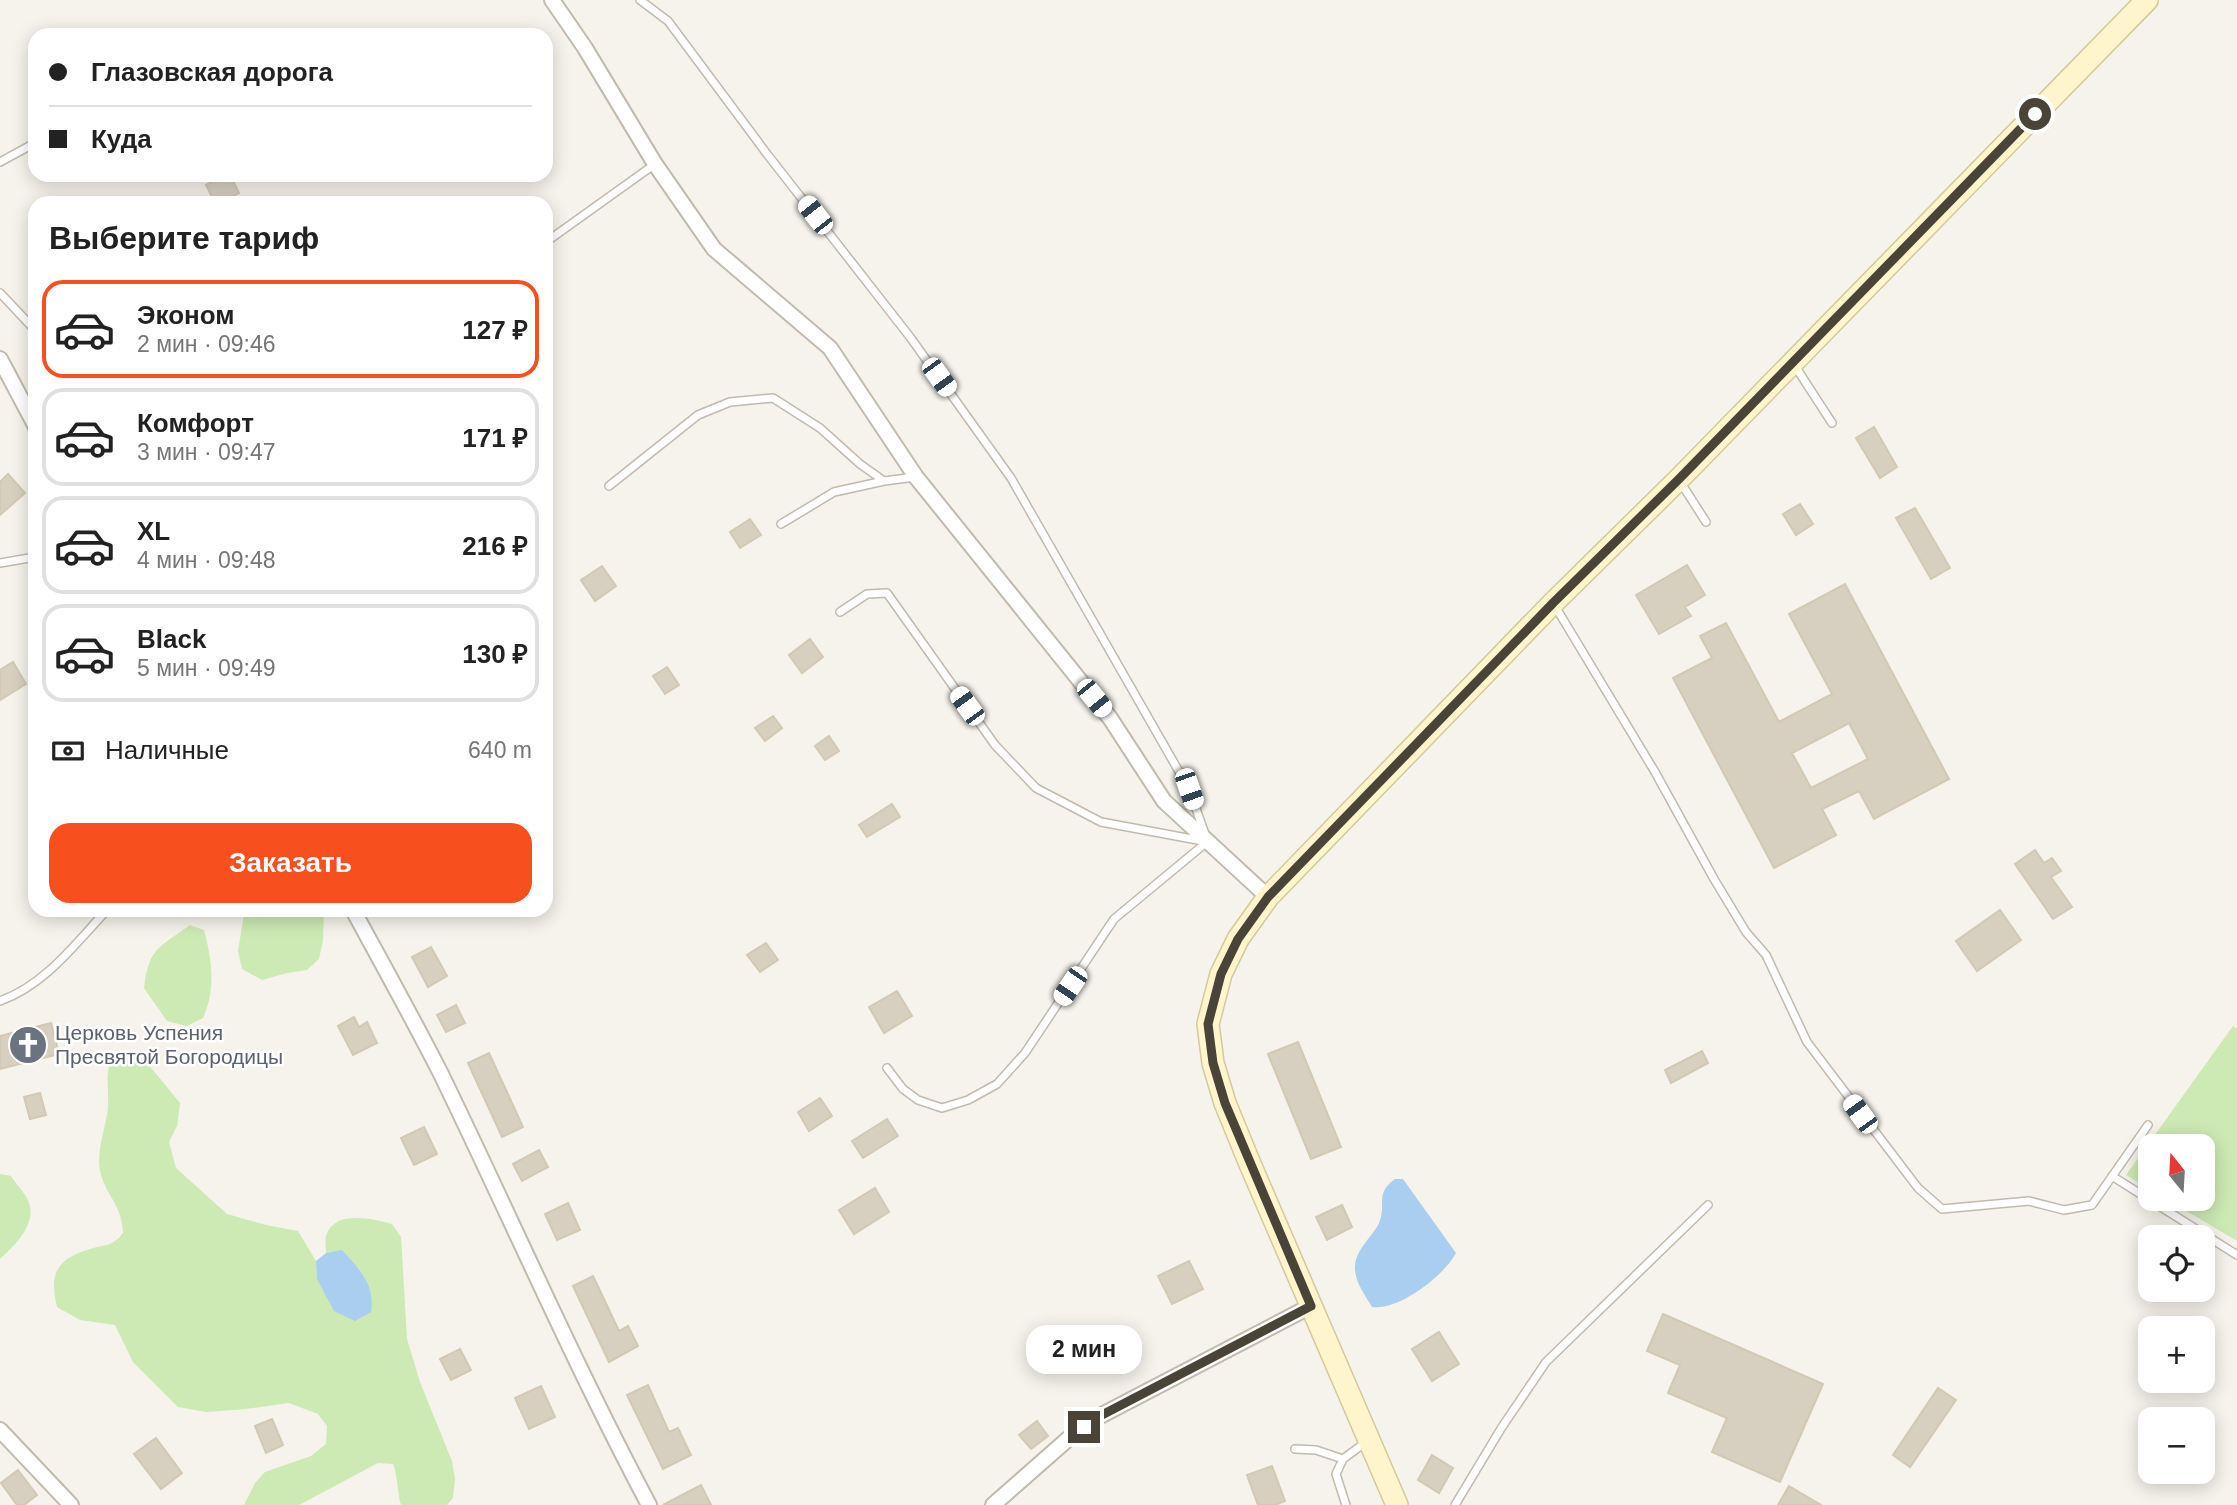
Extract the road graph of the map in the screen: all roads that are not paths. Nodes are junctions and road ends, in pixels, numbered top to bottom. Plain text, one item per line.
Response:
1 (552, 0) edge
2 (640, 0) edge
3 (2147, 0) edge
4 (28, 147) edge
5 (0, 162) edge
6 (655, 164) junction
7 (553, 238) edge
8 (0, 293) edge
9 (28, 323) edge
10 (0, 359) edge
11 (1792, 362) junction
12 (28, 412) edge
13 (1832, 423) dead end
14 (916, 477) junction
15 (1679, 479) junction
16 (884, 481) junction
17 (608, 486) dead end
18 (1706, 522) dead end
19 (781, 524) dead end
20 (28, 558) edge
21 (0, 562) edge
22 (1553, 603) junction
23 (840, 612) dead end
24 (1207, 842) junction
25 (1268, 897) junction
26 (100, 917) edge
27 (358, 917) edge
28 (0, 1001) edge
29 (887, 1068) dead end
30 (2148, 1125) dead end
31 (2112, 1176) junction
32 (1708, 1205) dead end
33 (2237, 1255) edge
34 (1311, 1306) junction
35 (0, 1430) edge
36 (1369, 1439) junction
37 (1295, 1449) dead end
38 (1343, 1459) junction
39 (646, 1504) edge
40 (71, 1505) edge
41 (993, 1505) edge
42 (1346, 1505) edge
43 (1397, 1505) edge
44 (1455, 1505) edge

1 - 6 street
2 - 24 lane
3 - 11 street
4 - 5 lane
6 - 7 lane
6 - 14 street
8 - 9 lane
10 - 12 street
11 - 13 lane
11 - 15 street
14 - 16 lane
14 - 24 street
15 - 18 lane
15 - 22 street
16 - 17 lane
16 - 19 lane
20 - 21 lane
22 - 25 street
22 - 31 lane
23 - 24 lane
24 - 25 street
24 - 29 lane
25 - 34 street
26 - 28 lane
27 - 39 street
30 - 31 lane
31 - 33 lane
32 - 44 lane
34 - 36 street
34 - 41 street
35 - 40 street
36 - 38 lane
36 - 43 street
37 - 38 lane
38 - 42 lane

